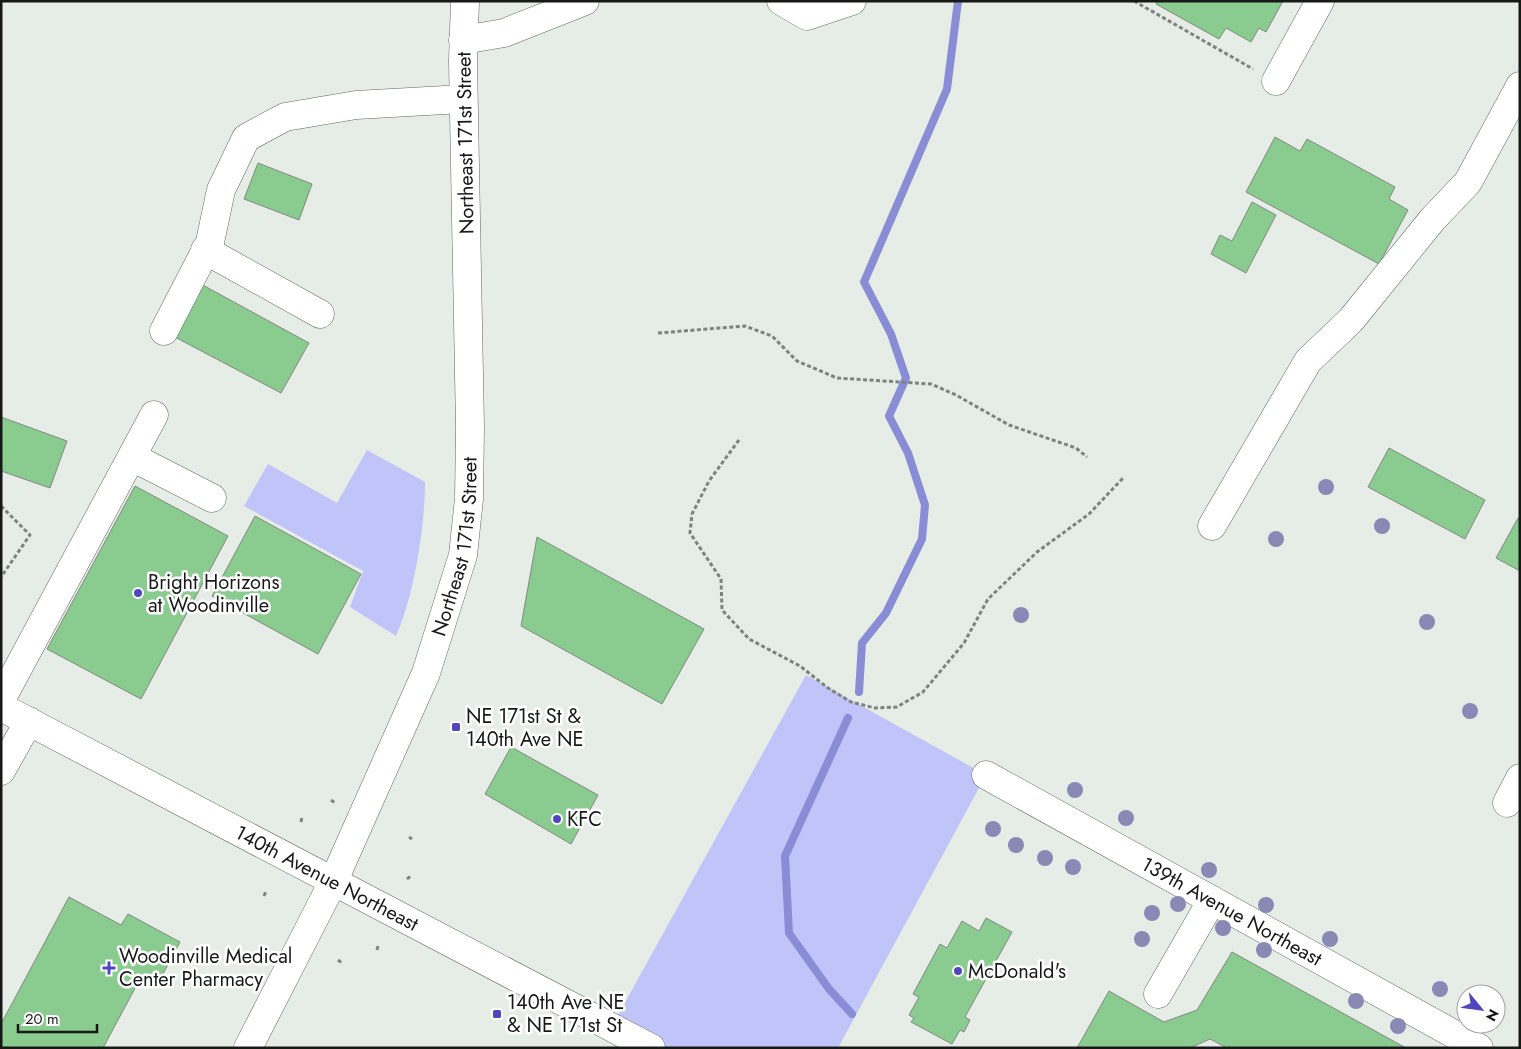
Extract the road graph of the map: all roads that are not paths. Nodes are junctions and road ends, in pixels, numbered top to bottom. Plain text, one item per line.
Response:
1 (465, 1) edge
2 (585, 1) edge
3 (780, 1) edge
4 (852, 1) edge
5 (1320, 1) edge
6 (463, 40) junction
7 (1276, 81) road end
8 (1520, 86) edge
9 (463, 98) junction
10 (205, 250) junction
11 (320, 314) dead end
12 (164, 331) dead end
13 (154, 415) dead end
14 (132, 457) junction
15 (212, 498) dead end
16 (1212, 526) dead end
17 (1, 700) edge
18 (1, 707) edge
19 (29, 722) junction
20 (1, 771) edge
21 (986, 775) dead end
22 (1520, 778) edge
23 (1507, 803) dead end
24 (334, 880) junction
25 (1212, 900) junction
26 (1158, 994) dead end
27 (248, 1048) edge
28 (651, 1048) edge
29 (1479, 1048) edge

1 - 6 main road, Northeast 171st Street
2 - 6 main road
3 - 4 main road
5 - 7 main road
6 - 9 main road, Northeast 171st Street
8 - 16 main road
9 - 10 main road
9 - 24 main road, Northeast 171st Street
10 - 11 main road
10 - 12 main road
13 - 14 main road
14 - 15 main road
14 - 17 main road
18 - 19 main road, 140th Avenue Northeast
19 - 20 main road
19 - 24 main road, 140th Avenue Northeast
21 - 25 main road, 139th Avenue Northeast
22 - 23 main road
24 - 27 main road, Northeast 171st Street
24 - 28 main road, 140th Avenue Northeast
25 - 26 main road
25 - 29 main road, 139th Avenue Northeast

